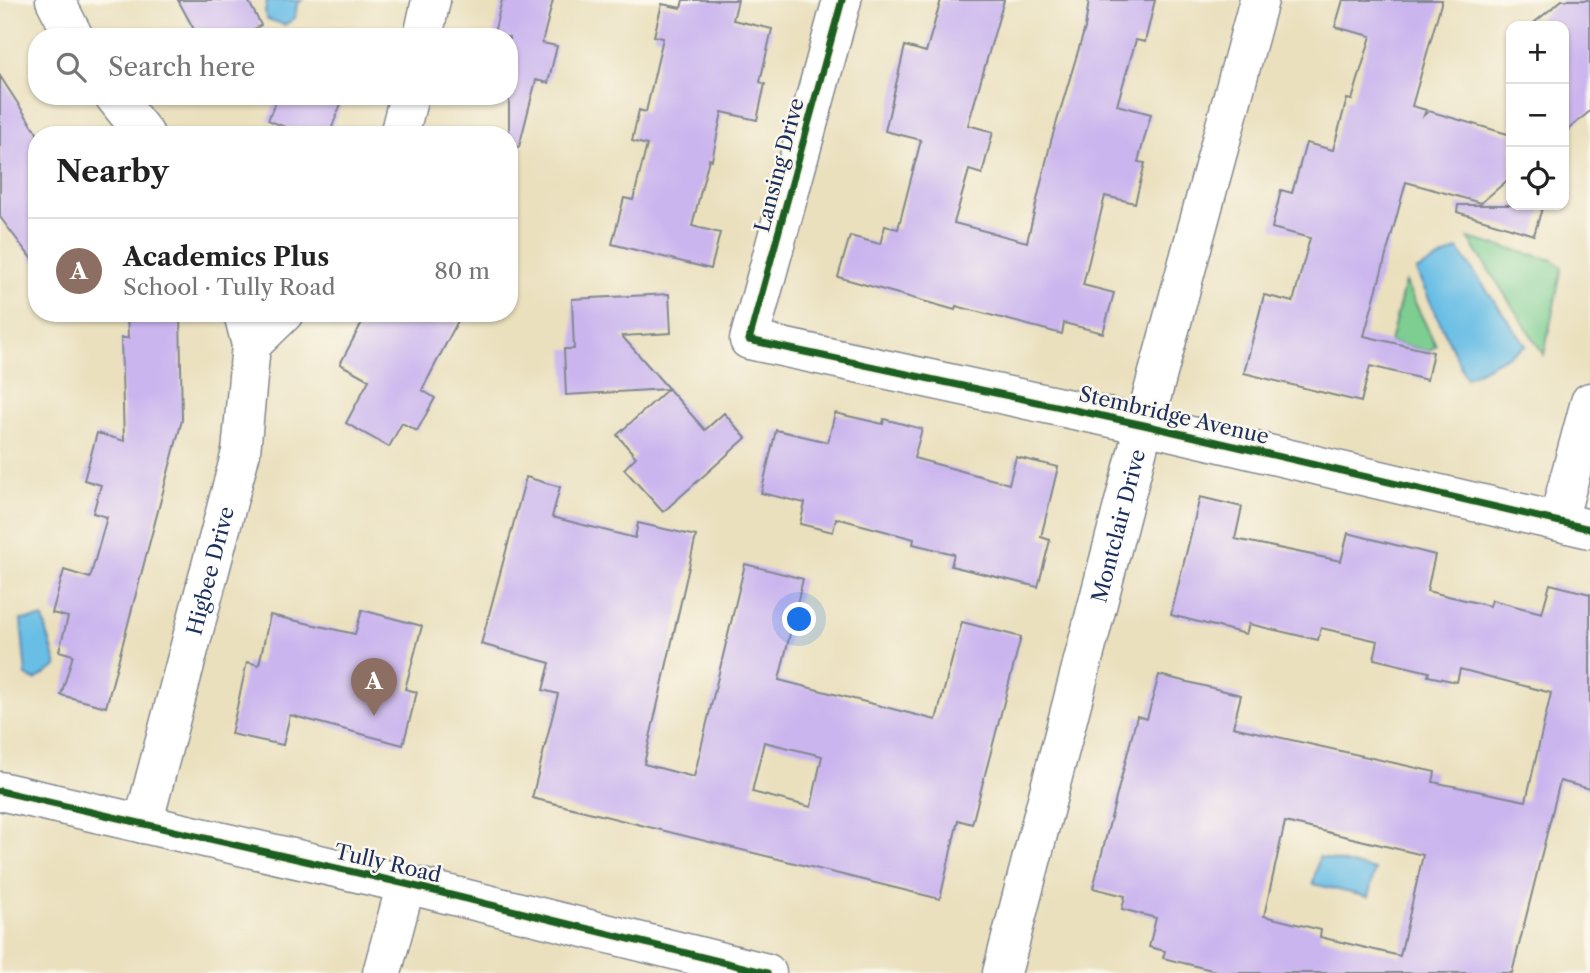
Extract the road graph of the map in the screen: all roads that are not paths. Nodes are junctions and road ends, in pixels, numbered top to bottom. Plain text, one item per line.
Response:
1 (55, 0) edge
2 (430, 0) edge
3 (842, 0) edge
4 (1259, 0) edge
5 (69, 28) edge
6 (425, 28) edge
7 (121, 105) edge
8 (407, 105) edge
9 (138, 126) edge
10 (401, 126) edge
11 (263, 322) edge
12 (247, 329) edge
13 (749, 340) joint
14 (1590, 402) edge
15 (1143, 425) junction
16 (1574, 525) edge
17 (0, 792) edge
18 (143, 824) junction
19 (406, 884) junction
20 (382, 973) edge
21 (767, 973) edge
22 (1003, 973) edge

1 - 5 street
2 - 6 street
3 - 13 street, Lansing Drive
4 - 15 street, Montclair Drive
7 - 9 street
8 - 10 street
11 - 12 street
12 - 18 street, Higbee Drive
13 - 15 street, Stembridge Avenue
14 - 16 street
15 - 16 street, Stembridge Avenue
15 - 22 street, Montclair Drive
17 - 18 street, Tully Road
18 - 19 street, Tully Road
19 - 20 street
19 - 21 street, Tully Road

